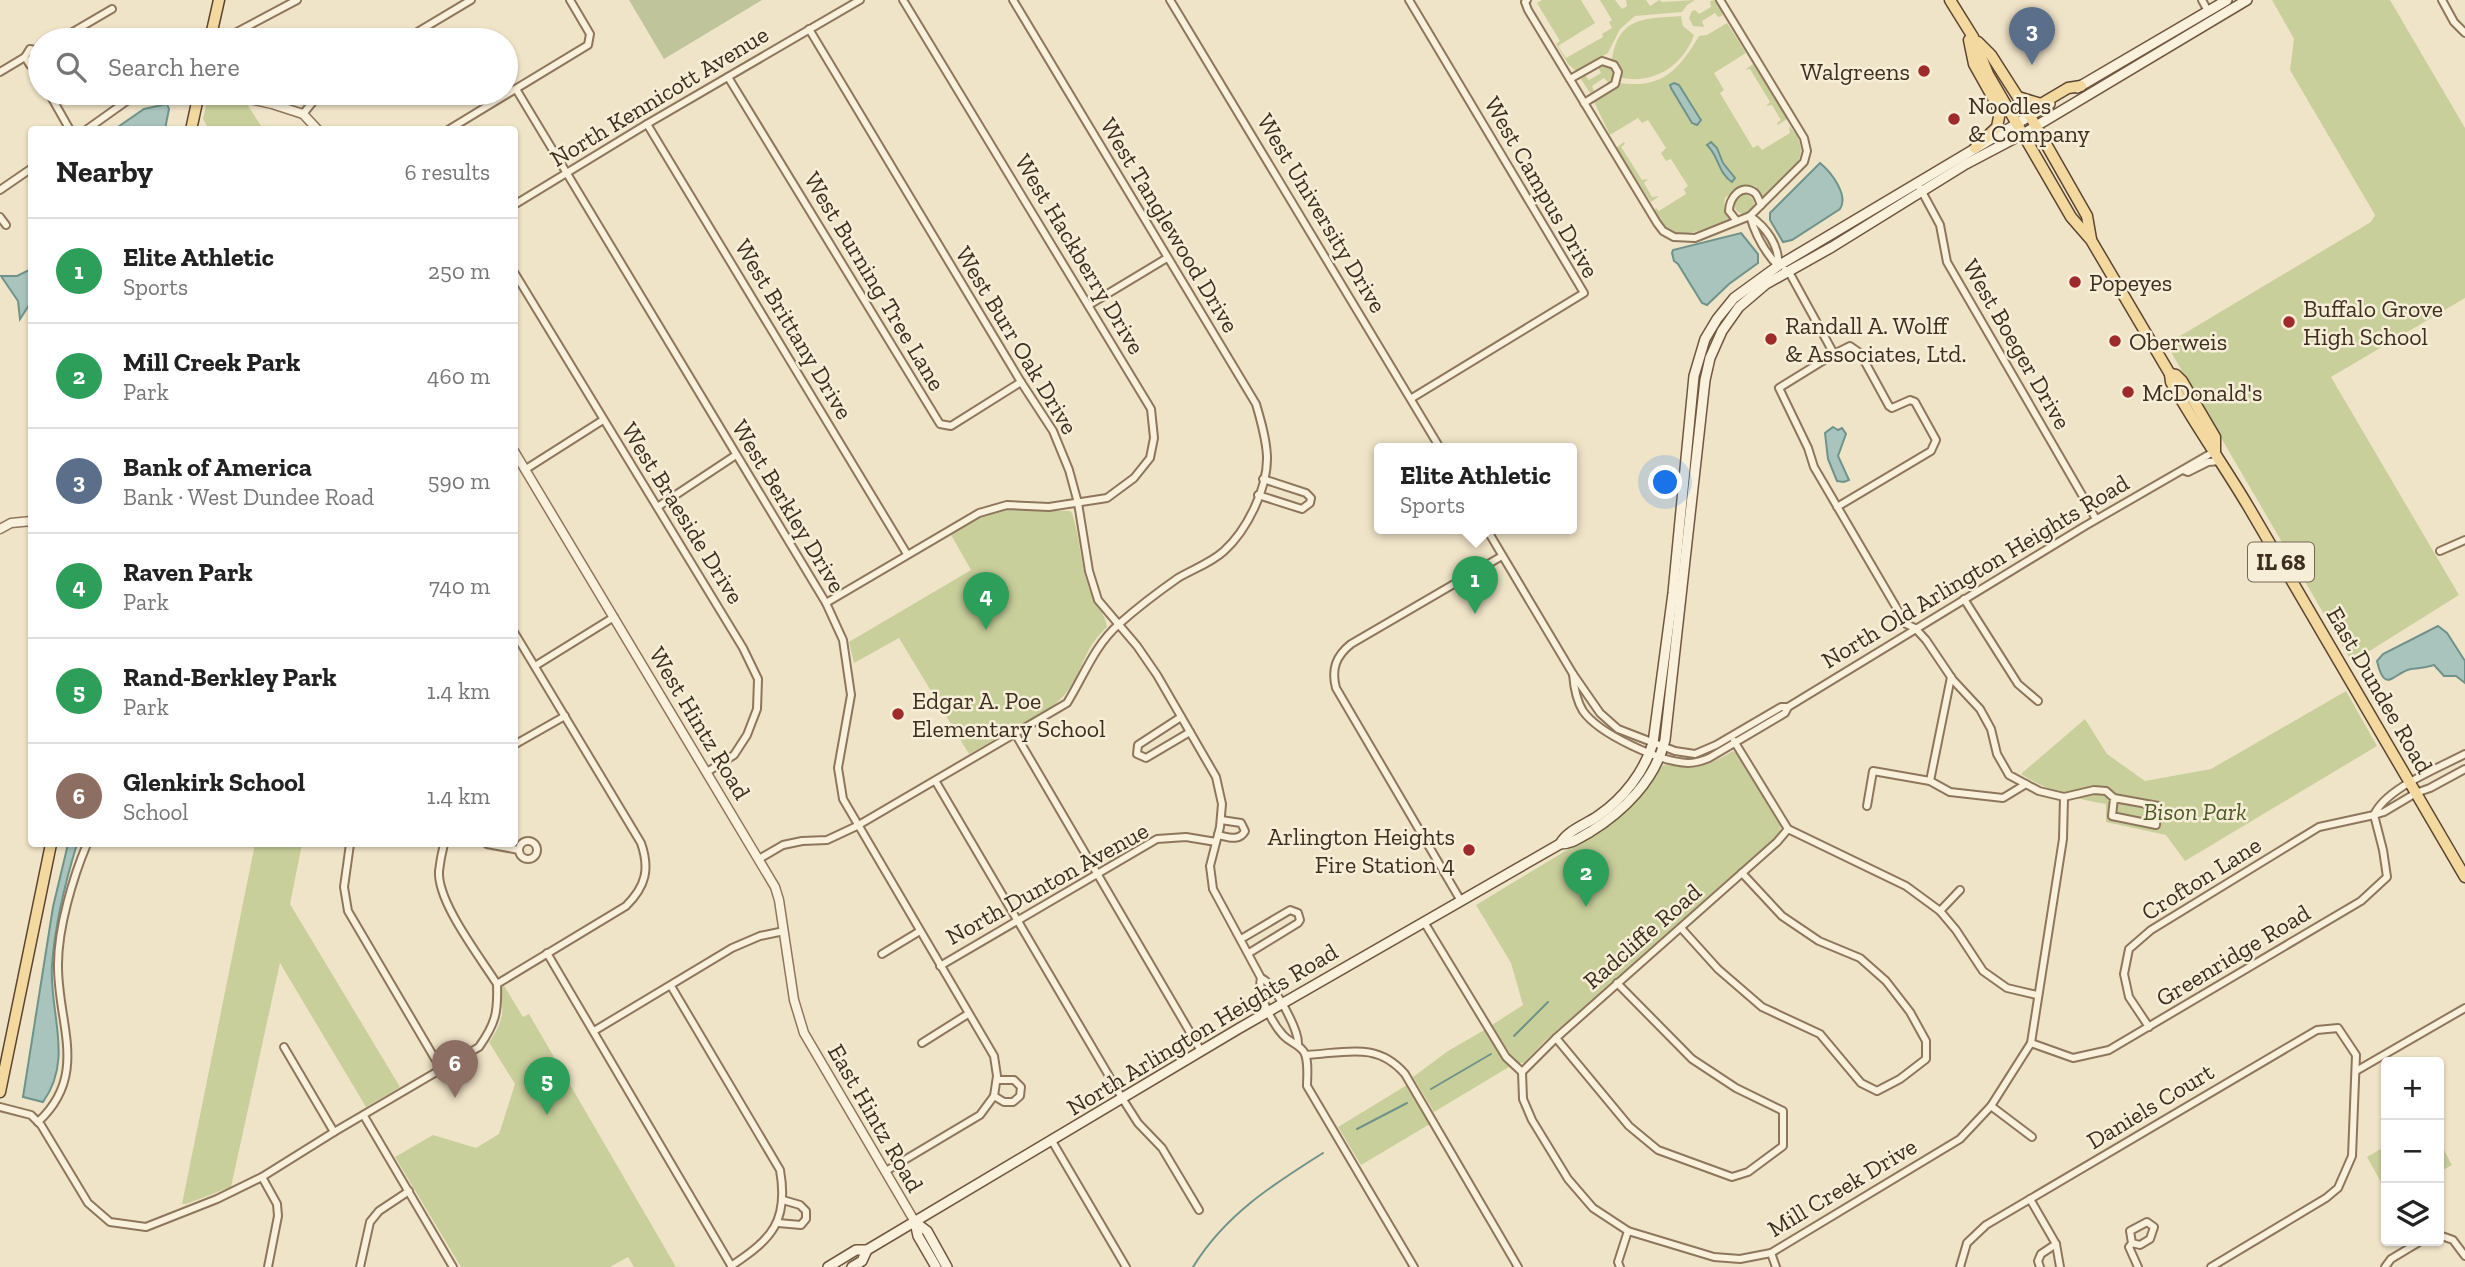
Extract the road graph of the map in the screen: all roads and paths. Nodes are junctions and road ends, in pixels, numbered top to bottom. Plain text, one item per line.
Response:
1 (219, 0) edge
2 (297, 0) edge
3 (471, 0) edge
4 (570, 0) edge
5 (860, 0) edge
6 (904, 0) edge
7 (1013, 0) edge
8 (1170, 0) edge
9 (1409, 0) edge
10 (1527, 0) edge
11 (1720, 0) edge
12 (1950, 0) edge
13 (2202, 0) edge
14 (2227, 0) edge
15 (2247, 0) edge
16 (2442, 0) edge
17 (112, 9) dead end
18 (2208, 11) junction
19 (1966, 26) junction
20 (80, 28) edge
21 (213, 28) edge
22 (244, 28) edge
23 (424, 28) edge
24 (809, 29) junction
25 (2465, 33) edge
26 (1973, 37) junction
27 (28, 52) edge
28 (25, 57) junction
29 (28, 62) edge
30 (0, 72) edge
31 (728, 77) junction
32 (1570, 79) junction
33 (2081, 86) junction
34 (518, 88) edge
35 (518, 92) edge
36 (2017, 97) junction
37 (1584, 103) junction
38 (56, 105) edge
39 (121, 105) edge
40 (196, 105) edge
41 (275, 105) edge
42 (310, 105) edge
43 (489, 105) edge
44 (303, 114) junction
45 (2030, 116) junction
46 (2017, 123) junction
47 (647, 124) junction
48 (68, 126) edge
49 (92, 126) edge
50 (192, 126) edge
51 (314, 126) edge
52 (455, 126) edge
53 (2036, 126) junction
54 (2023, 134) junction
55 (1975, 148) junction
56 (28, 171) edge
57 (567, 174) junction
58 (1920, 188) junction
59 (0, 190) edge
60 (518, 203) edge
61 (1761, 205) junction
62 (1750, 216) junction
63 (0, 218) edge
64 (1737, 221) junction
65 (6, 225) dead end
66 (2091, 240) junction
67 (1167, 258) junction
68 (1778, 266) junction
69 (1788, 272) junction
70 (518, 279) edge
71 (1089, 305) junction
72 (1834, 354) junction
73 (1021, 382) junction
74 (1412, 398) junction
75 (604, 420) junction
76 (1437, 443) edge
77 (2215, 451) junction
78 (737, 455) junction
79 (518, 457) edge
80 (2221, 461) junction
81 (526, 469) junction
82 (2183, 470) junction
83 (1263, 479) junction
84 (1258, 495) junction
85 (1078, 503) junction
86 (659, 506) junction
87 (1837, 507) junction
88 (2096, 519) junction
89 (28, 521) edge
90 (0, 529) edge
91 (1489, 534) edge
92 (2465, 540) edge
93 (2440, 551) dead end
94 (907, 554) junction
95 (1502, 556) junction
96 (1964, 599) junction
97 (826, 603) junction
98 (614, 617) junction
99 (1118, 625) junction
100 (1915, 628) junction
101 (518, 642) edge
102 (534, 666) junction
103 (1573, 674) junction
104 (1951, 677) junction
105 (2038, 701) dead end
106 (1788, 707) junction
107 (565, 716) junction
108 (1181, 717) junction
109 (1190, 732) junction
110 (1016, 735) junction
111 (1731, 736) junction
112 (518, 743) edge
113 (1735, 743) junction
114 (1651, 747) junction
115 (1662, 751) junction
116 (2465, 754) edge
117 (2465, 769) edge
118 (707, 772) junction
119 (1930, 781) junction
120 (936, 782) junction
121 (2026, 783) junction
122 (2410, 783) junction
123 (2416, 793) junction
124 (2064, 797) junction
125 (2114, 798) junction
126 (1867, 806) dead end
127 (2374, 815) junction
128 (1221, 820) junction
129 (857, 826) junction
130 (1788, 829) junction
131 (1217, 838) junction
132 (1560, 844) junction
133 (50, 847) edge
134 (85, 847) edge
135 (351, 847) edge
136 (443, 847) edge
137 (503, 847) edge
138 (519, 850) dead end
139 (759, 859) junction
140 (1097, 873) junction
141 (1742, 873) junction
142 (2465, 877) edge
143 (1960, 890) dead end
144 (1461, 901) junction
145 (1940, 911) junction
146 (1017, 919) junction
147 (1424, 922) junction
148 (1681, 928) junction
149 (784, 931) junction
150 (920, 931) junction
151 (1241, 939) junction
152 (547, 953) junction
153 (1249, 953) junction
154 (882, 954) dead end
155 (940, 966) junction
156 (1261, 978) junction
157 (497, 984) junction
158 (1617, 984) junction
159 (671, 986) junction
160 (2037, 995) junction
161 (1281, 1003) junction
162 (2465, 1008) edge
163 (1269, 1011) junction
164 (968, 1014) junction
165 (2149, 1027) junction
166 (594, 1031) junction
167 (804, 1033) joint
168 (1556, 1038) junction
169 (922, 1043) dead end
170 (1297, 1043) junction
171 (2031, 1043) junction
172 (284, 1047) dead end
173 (1201, 1051) junction
174 (1306, 1055) junction
175 (441, 1069) junction
176 (2356, 1071) junction
177 (1522, 1072) junction
178 (997, 1080) junction
179 (0, 1092) edge
180 (994, 1096) junction
181 (1122, 1098) junction
182 (1991, 1106) junction
183 (0, 1107) edge
184 (364, 1116) junction
185 (38, 1122) junction
186 (334, 1132) junction
187 (2032, 1137) dead end
188 (1052, 1141) junction
189 (886, 1171) junction
190 (262, 1177) junction
191 (410, 1191) junction
192 (2030, 1199) junction
193 (783, 1200) junction
194 (1199, 1210) dead end
195 (778, 1223) junction
196 (915, 1223) junction
197 (1628, 1230) junction
198 (2444, 1237) edge
199 (2132, 1243) dead end
200 (2056, 1244) junction
201 (2413, 1246) edge
202 (867, 1250) junction
203 (1771, 1253) junction
204 (2465, 1256) edge
205 (452, 1265) edge
206 (732, 1266) edge
207 (268, 1267) edge
208 (360, 1267) edge
209 (828, 1267) edge
210 (852, 1267) edge
211 (936, 1267) edge
212 (947, 1267) edge
213 (1126, 1267) edge
214 (1414, 1267) edge
215 (1518, 1267) edge
216 (1620, 1267) edge
217 (1776, 1267) edge
218 (1960, 1267) edge
219 (2040, 1267) edge
220 (2060, 1267) edge
221 (2138, 1267) edge
222 (2211, 1267) edge
223 (2377, 1267) edge
224 (2384, 1267) edge

1 - 21 main road
2 - 22 street
3 - 23 street
4 - 34 street
5 - 24 street, North Kennicott Avenue
6 - 71 street, West Hackberry Drive
7 - 67 street, West Tanglewood Drive
8 - 74 street, West University Drive
9 - 74 street, West Campus Drive
10 - 32 street
11 - 61 street
12 - 19 main road, IL 68
13 - 18 street
14 - 18 main road, North Arlington Heights Road
15 - 53 main road, North Arlington Heights Road
16 - 25 street
17 - 20 street
18 - 33 main road, North Arlington Heights Road
19 - 26 main road, IL 68
19 - 55 main road
24 - 31 street, North Kennicott Avenue
24 - 73 street, West Burr Oak Drive
26 - 36 main road, IL 68
26 - 46 main road, IL 68
27 - 28 street
28 - 29 street
28 - 30 street
31 - 47 street, North Kennicott Avenue
31 - 73 street, West Burning Tree Lane
32 - 37 street
32 - 37 street
33 - 36 main road
33 - 45 main road, North Arlington Heights Road
35 - 57 street, West Berkley Drive
36 - 45 main road, IL 68
37 - 64 street
38 - 48 street
39 - 49 street
40 - 50 main road
41 - 44 street
42 - 44 street
43 - 52 street
44 - 51 street
45 - 46 main road, North Arlington Heights Road
45 - 53 main road, East Dundee Road / IL 68
46 - 54 main road, East Dundee Road / IL 68
46 - 55 main road, North Arlington Heights Road
47 - 57 street, North Kennicott Avenue
47 - 94 street, West Brittany Drive
53 - 54 main road, North Arlington Heights Road
53 - 66 main road, East Dundee Road / IL 68
54 - 58 main road, North Arlington Heights Road
54 - 66 main road, East Dundee Road / IL 68
55 - 58 main road, North Arlington Heights Road
56 - 59 street
57 - 60 street, North Kennicott Avenue
57 - 78 street, West Berkley Drive
58 - 68 main road, North Arlington Heights Road
58 - 69 main road, North Arlington Heights Road
58 - 88 street, West Boeger Drive
61 - 62 street
61 - 64 street
62 - 64 street
62 - 68 street
63 - 65 street
66 - 77 main road, East Dundee Road / IL 68
67 - 71 street
67 - 83 street, West Tanglewood Drive
68 - 69 street
68 - 114 main road, North Arlington Heights Road
69 - 72 street
69 - 115 main road, North Arlington Heights Road
70 - 75 street, West Braeside Drive
71 - 85 street, West Hackberry Drive
72 - 87 street
72 - 87 street
73 - 85 street, West Burr Oak Drive
74 - 76 street, West University Drive
75 - 81 street
75 - 86 street, West Braeside Drive
77 - 80 main road, East Dundee Road / IL 68
77 - 82 street, North Old Arlington Heights Road
78 - 86 street
78 - 97 street, West Berkley Drive
79 - 81 street, West Hintz Road
80 - 82 street, North Old Arlington Heights Road
80 - 122 main road, East Dundee Road / IL 68
81 - 98 street, West Hintz Road
82 - 88 street, North Old Arlington Heights Road
83 - 84 street, West Tanglewood Drive
83 - 84 street
84 - 99 street, West Tanglewood Drive
85 - 94 street, West Hackberry Drive
85 - 99 street, West Burr Oak Drive
86 - 118 street, West Braeside Drive
87 - 100 street
88 - 96 street, North Old Arlington Heights Road
89 - 90 street
91 - 95 street
92 - 93 street
94 - 97 street, West Hackberry Drive
95 - 103 street
95 - 144 street
96 - 100 street, North Old Arlington Heights Road
96 - 105 street
97 - 129 street, West Berkley Drive
98 - 102 street
98 - 118 street, West Hintz Road
99 - 108 street, West Burr Oak Drive
99 - 110 street, West Tanglewood Drive
100 - 104 street
100 - 106 street, North Old Arlington Heights Road
101 - 102 street
102 - 107 street
103 - 114 street
103 - 114 street
104 - 119 street
104 - 121 street
106 - 111 street, North Old Arlington Heights Road
106 - 113 street, North Old Arlington Heights Road
107 - 112 street
107 - 152 street
108 - 109 street, West Burr Oak Drive
108 - 109 street
109 - 128 street, West Burr Oak Drive
110 - 120 street, West Tanglewood Drive
110 - 140 street
111 - 113 street
111 - 115 street, North Old Arlington Heights Road
113 - 115 street, North Old Arlington Heights Road
113 - 130 street
114 - 115 street, North Old Arlington Heights Road
114 - 132 main road, North Arlington Heights Road
115 - 132 main road, North Arlington Heights Road
116 - 122 street
117 - 123 street, Crofton Lane
118 - 139 street, West Hintz Road
119 - 121 street
119 - 126 street
120 - 129 street, West Tanglewood Drive
120 - 146 street
121 - 124 street
122 - 123 main road, East Dundee Road / IL 68
122 - 127 street
123 - 127 street, Crofton Lane
123 - 142 main road, East Dundee Road / IL 68
124 - 125 street
124 - 160 street, Mill Creek Drive
125 - 125 street
127 - 165 street, Greenridge Road
127 - 165 street, Crofton Lane
128 - 131 street, West Burr Oak Drive
128 - 131 street
129 - 139 street, West Tanglewood Drive
129 - 150 street, West Berkley Drive
130 - 141 street, Radcliffe Road
130 - 145 street
131 - 140 street, North Dunton Avenue
131 - 151 street, West Burr Oak Drive
132 - 144 main road, North Arlington Heights Road
133 - 179 main road
134 - 185 street
135 - 175 street
136 - 157 street
137 - 138 street
139 - 149 street, West Hintz Road
140 - 146 street, North Dunton Avenue
140 - 173 street
141 - 148 street, Radcliffe Road
141 - 148 street
143 - 145 street
144 - 147 main road, North Arlington Heights Road
145 - 160 street
146 - 155 street, North Dunton Avenue
146 - 181 street
147 - 161 main road, North Arlington Heights Road
147 - 177 street
148 - 158 street, Radcliffe Road
149 - 159 street
149 - 167 street, West Hintz Road
150 - 154 street
150 - 155 street, West Berkley Drive
151 - 153 street, West Burr Oak Drive
151 - 153 street
152 - 157 street
152 - 166 street
153 - 156 street, West Burr Oak Drive
155 - 164 street, West Berkley Drive
156 - 161 street
156 - 163 street
157 - 175 street
158 - 168 street, Radcliffe Road
158 - 168 street
159 - 166 street
159 - 193 street
160 - 171 street, Mill Creek Drive
161 - 163 main road, North Arlington Heights Road
161 - 170 street
162 - 176 street
163 - 170 street
163 - 173 main road, North Arlington Heights Road
164 - 169 street
164 - 178 street, West Berkley Drive
165 - 171 street, Greenridge Road
166 - 206 street
167 - 189 street, East Hintz Road
168 - 177 street, Radcliffe Road
170 - 174 street
171 - 182 street, Mill Creek Drive
172 - 186 street
173 - 181 main road, North Arlington Heights Road
174 - 214 street
174 - 215 street
175 - 184 street
176 - 192 street, Daniels Court
176 - 222 street
177 - 197 street, Mill Creek Drive
178 - 180 street
178 - 180 street
180 - 189 street
181 - 188 main road, North Arlington Heights Road
181 - 194 street
182 - 187 street
182 - 203 street, Mill Creek Drive
183 - 185 street
184 - 186 street
184 - 191 street
185 - 190 street
186 - 190 street
188 - 196 main road, North Arlington Heights Road
188 - 213 street
189 - 196 street, East Hintz Road
190 - 207 street
191 - 205 street
191 - 208 street
192 - 200 street
192 - 218 street, Daniels Court
193 - 195 street
193 - 195 street
195 - 206 street
196 - 202 main road, North Arlington Heights Road
196 - 211 main road, East Hintz Road
196 - 212 main road, East Hintz Road
197 - 203 street, Mill Creek Drive
197 - 216 street
198 - 204 street
199 - 221 street
200 - 219 street
200 - 220 street
201 - 224 street
202 - 209 main road, North Arlington Heights Road
202 - 210 main road, North Arlington Heights Road
203 - 217 street
223 - 224 street

